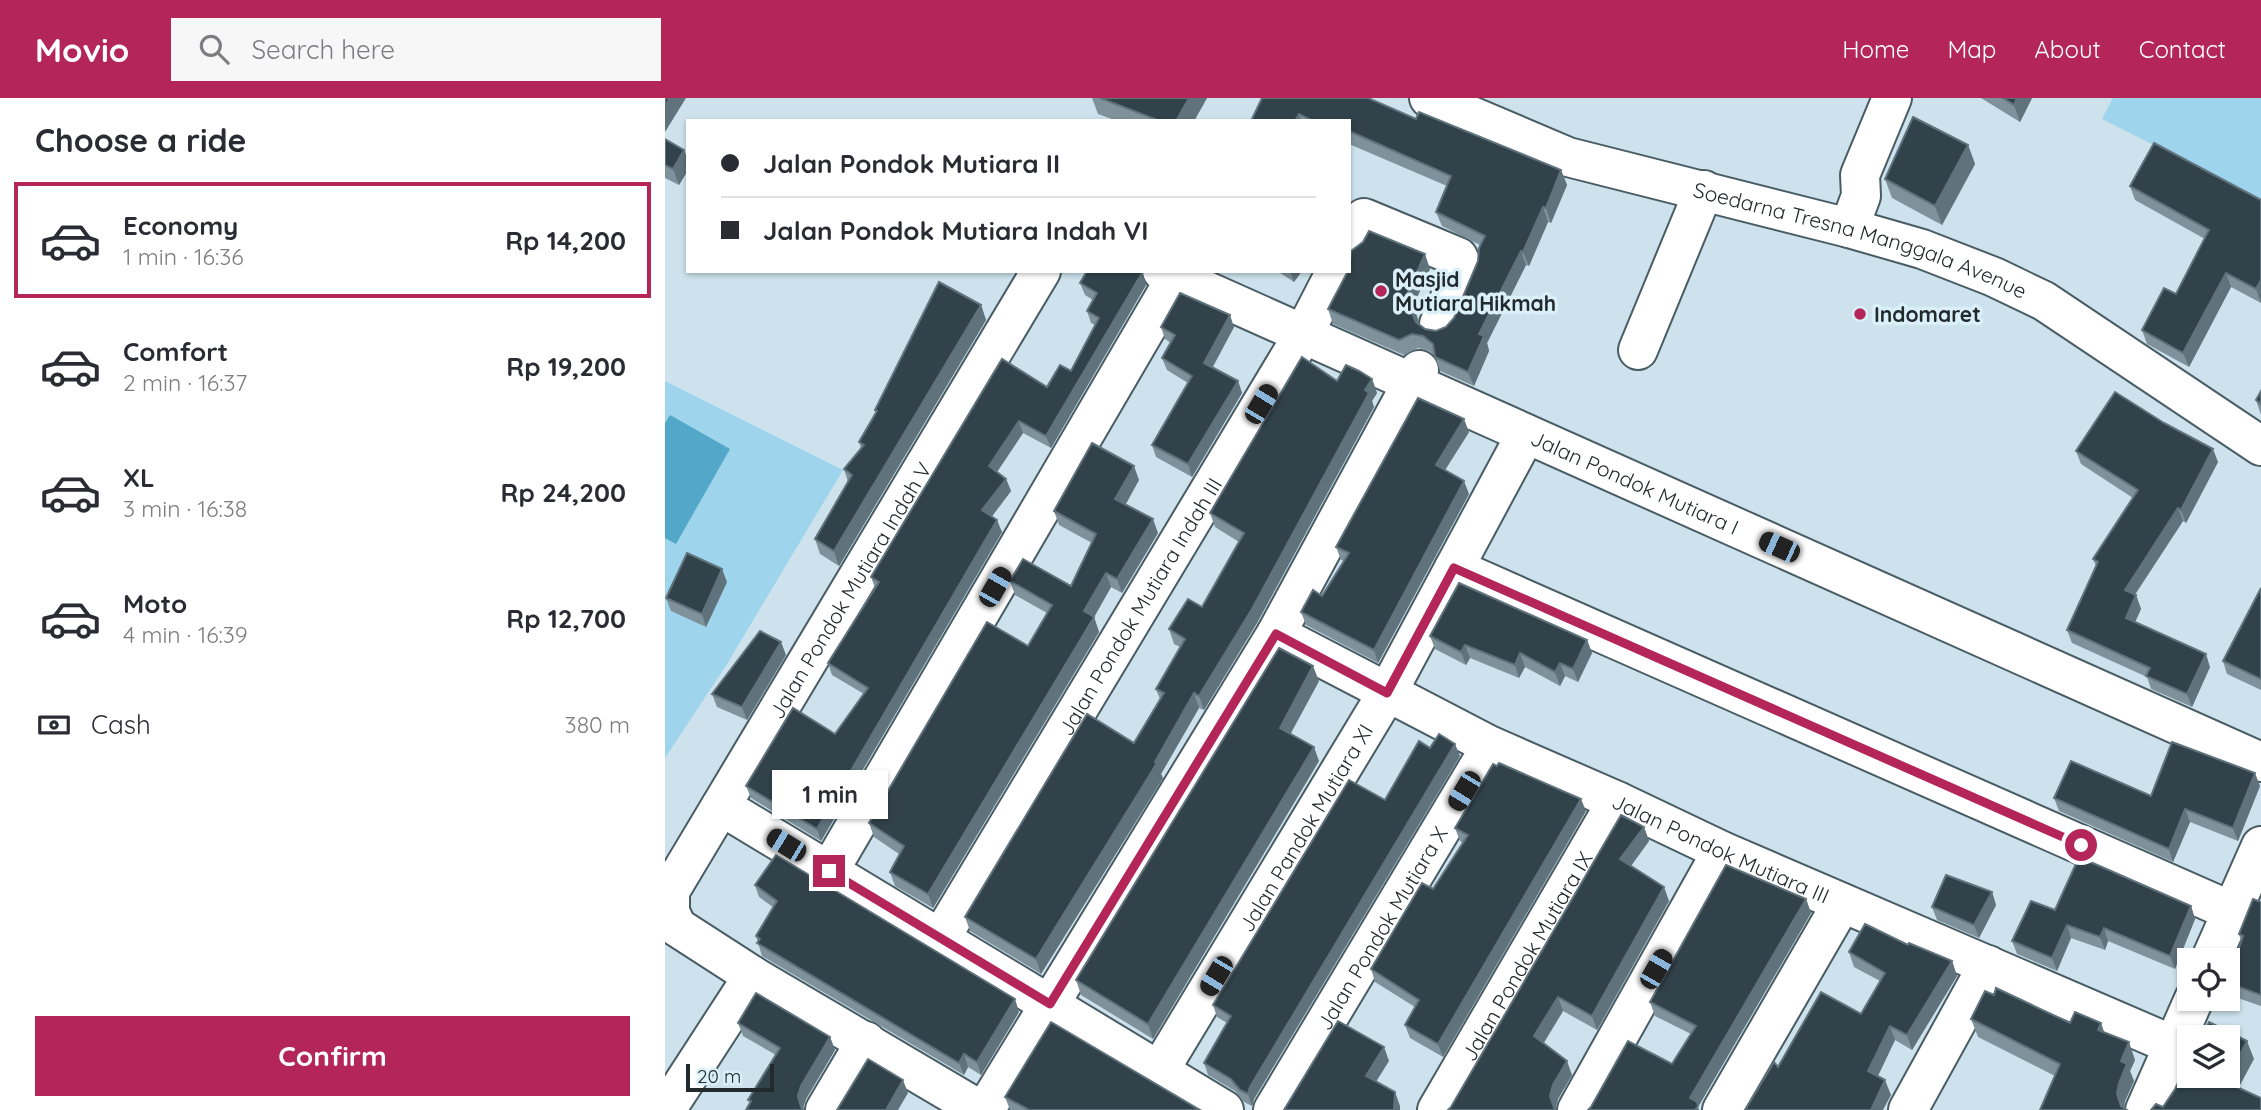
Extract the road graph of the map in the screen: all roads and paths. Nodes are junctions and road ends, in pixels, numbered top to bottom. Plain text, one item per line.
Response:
1 (1429, 98) edge
2 (1908, 98) edge
3 (1889, 120) edge
4 (1704, 190) junction
5 (1855, 212) junction
6 (1356, 232) edge
7 (1040, 273) edge
8 (1335, 273) edge
9 (1168, 275) edge
10 (1439, 324) dead end
11 (1303, 335) junction
12 (1638, 350) dead end
13 (1417, 377) junction
14 (1526, 434) junction
15 (2261, 446) edge
16 (1454, 568) junction
17 (1276, 634) junction
18 (1387, 693) junction
19 (1491, 746) junction
20 (2261, 762) edge
21 (1617, 801) junction
22 (721, 806) junction
23 (2261, 846) edge
24 (1722, 852) junction
25 (829, 871) junction
26 (1842, 903) junction
27 (2231, 911) junction
28 (940, 939) junction
29 (2215, 948) edge
30 (1988, 965) junction
31 (753, 976) junction
32 (1050, 1004) junction
33 (2189, 1011) edge
34 (866, 1041) junction
35 (2175, 1045) junction
36 (1159, 1071) junction
37 (666, 1110) edge
38 (825, 1110) edge
39 (983, 1110) edge
40 (1224, 1110) edge
41 (1273, 1110) edge
42 (1437, 1110) edge
43 (1577, 1110) edge
44 (1722, 1110) edge
45 (1908, 1110) edge
46 (2145, 1110) edge

1 - 4 street, Soedarna Tresna Manggala Avenue
2 - 3 street
3 - 5 street
4 - 5 street, Soedarna Tresna Manggala Avenue
4 - 12 street
5 - 15 street, Soedarna Tresna Manggala Avenue
6 - 10 street
7 - 22 street, Jalan Pondok Mutiara Indah V
8 - 11 street, Jalan Pondok Mutiara Indah III
9 - 11 street, Jalan Pondok Mutiara I
9 - 25 street
11 - 13 street, Jalan Pondok Mutiara I
11 - 28 street, Jalan Pondok Mutiara Indah III
13 - 14 street, Jalan Pondok Mutiara I
13 - 17 street
14 - 16 street, Jalan Pandok Mutiara XI
14 - 20 street, Jalan Pondok Mutiara I
16 - 18 street, Jalan Pandok Mutiara XI
16 - 27 street
17 - 18 street, Jalan Pondok Mutiara III
17 - 32 street
18 - 19 street, Jalan Pondok Mutiara III
18 - 36 street, Jalan Pandok Mutiara XI
19 - 21 street, Jalan Pondok Mutiara III
19 - 41 street, Jalan Pondok Mutiara X
21 - 24 street, Jalan Pondok Mutiara III
21 - 42 street, Jalan Pondok Mutiara IX
22 - 25 street
22 - 31 street, Jalan Pondok Mutiara Indah V
23 - 27 street
24 - 26 street, Jalan Pondok Mutiara III
24 - 43 street
25 - 28 street
26 - 30 street, Jalan Pondok Mutiara III
26 - 44 street
27 - 29 street
28 - 32 street
30 - 35 street, Jalan Pondok Mutiara III
30 - 45 street
31 - 34 street
31 - 37 street
32 - 36 street
32 - 39 street
33 - 35 street
34 - 38 street
34 - 39 street
35 - 46 street
36 - 40 street

